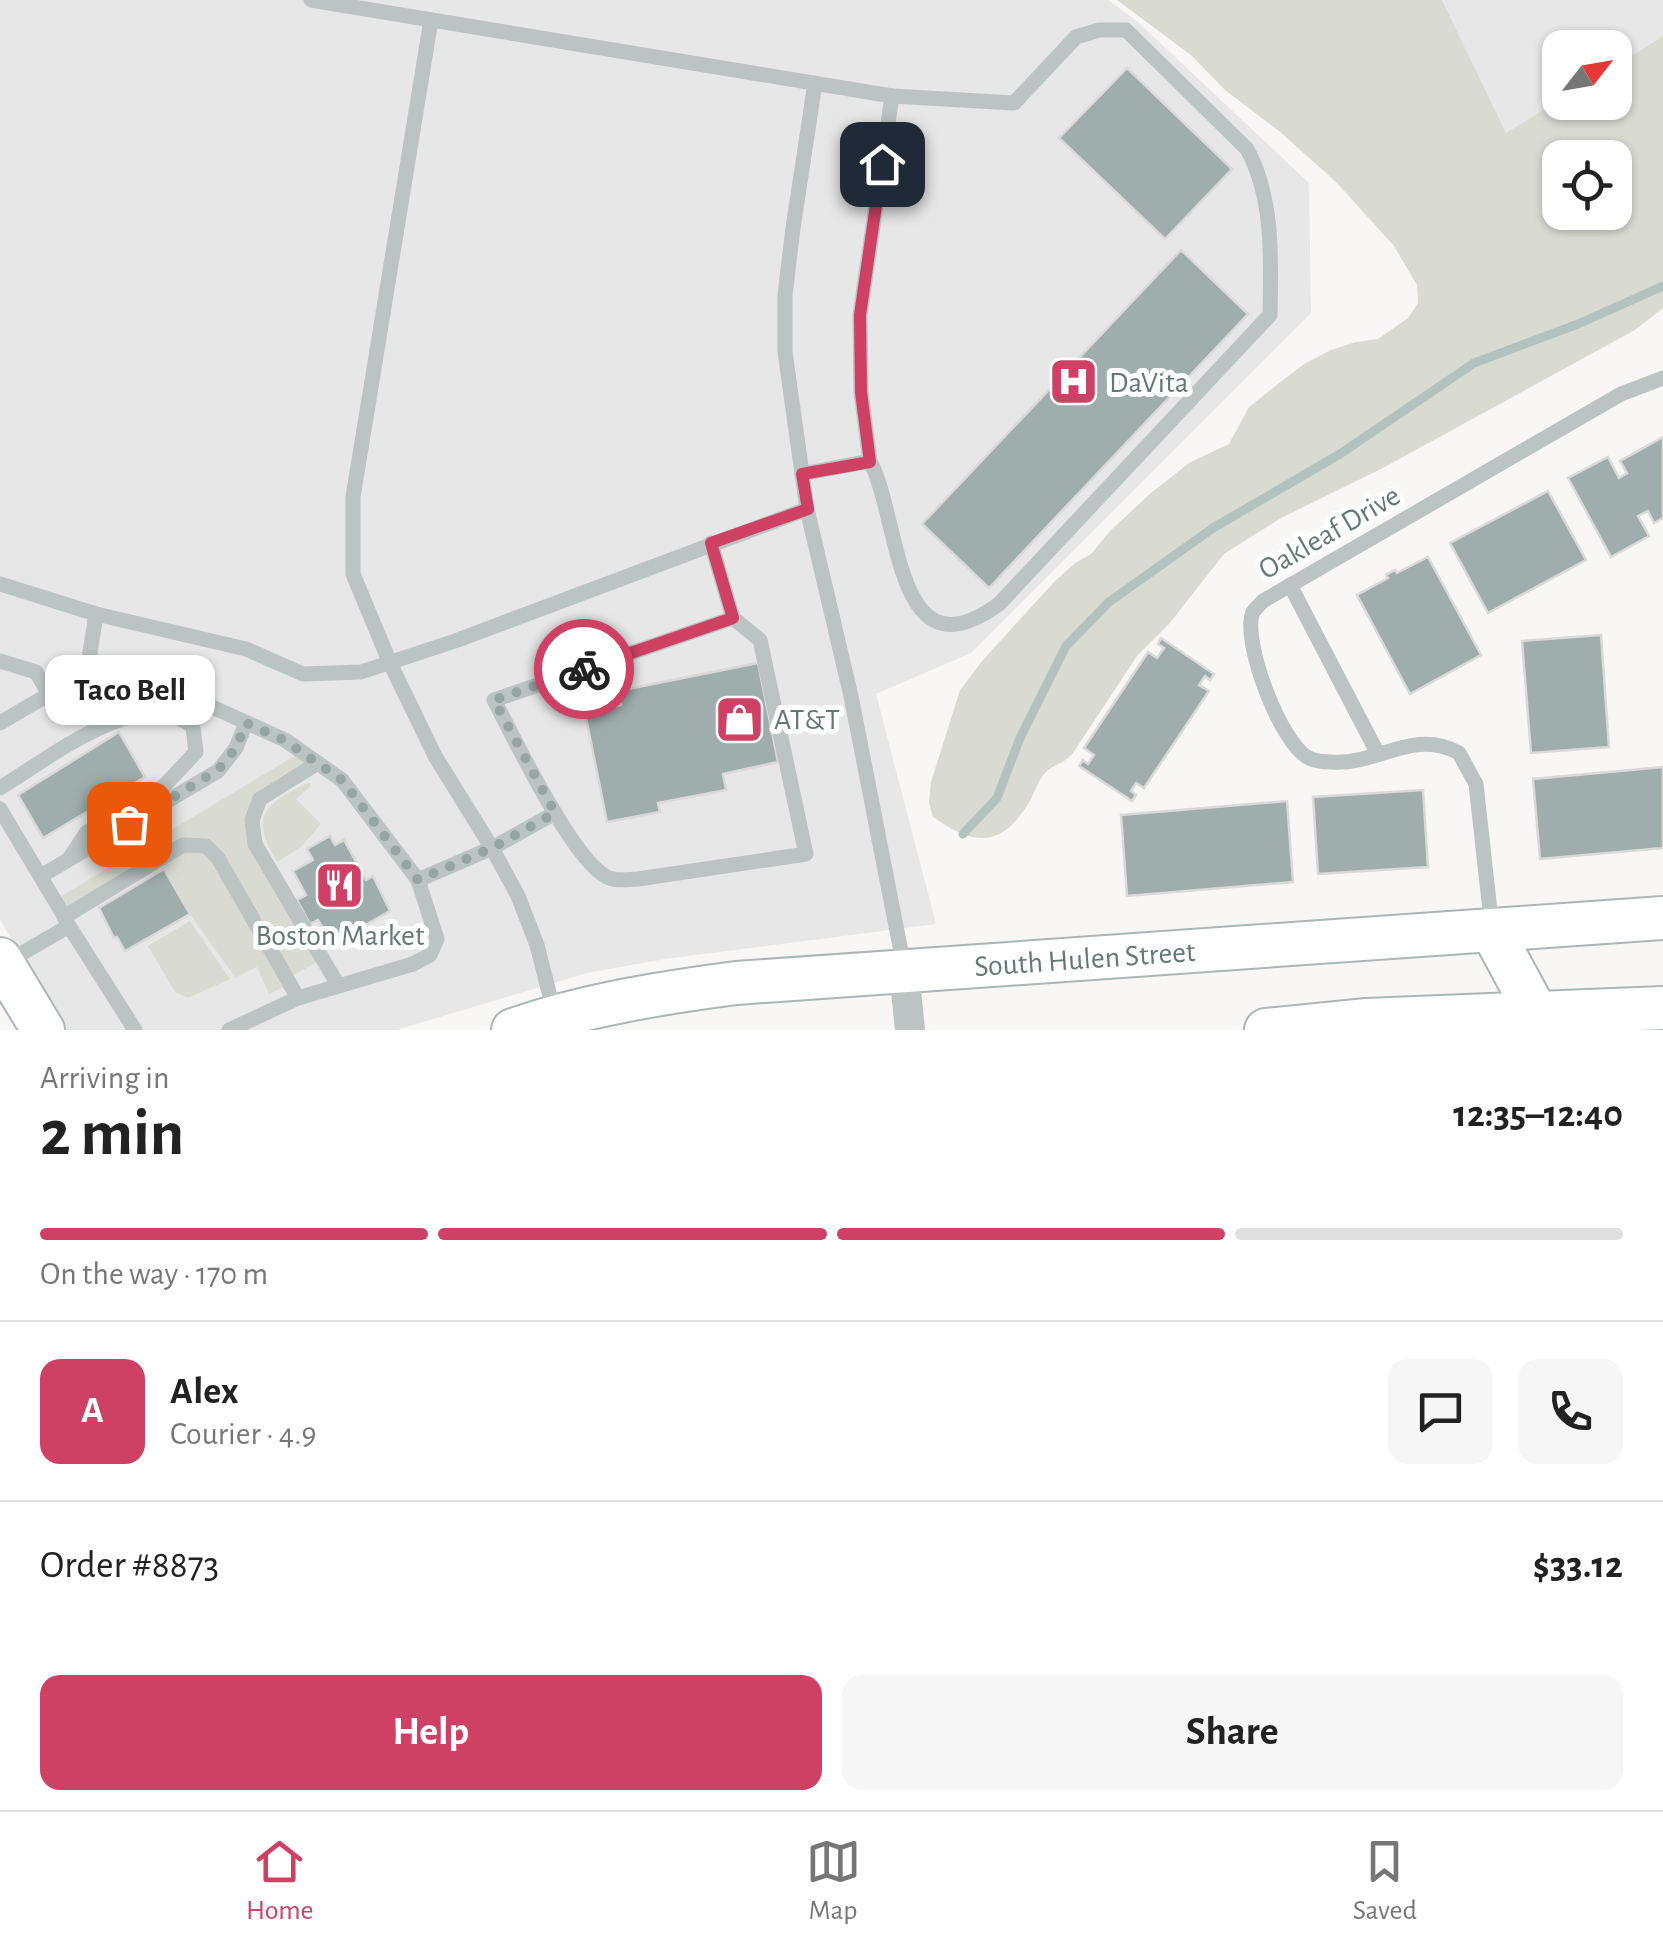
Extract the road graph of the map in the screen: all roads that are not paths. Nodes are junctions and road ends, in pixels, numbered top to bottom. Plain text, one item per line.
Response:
1 (311, 0) edge
2 (431, 20) junction
3 (815, 83) junction
4 (892, 96) junction
5 (1663, 378) edge
6 (870, 462) junction
7 (802, 474) junction
8 (808, 509) junction
9 (711, 543) junction
10 (0, 584) edge
11 (1290, 586) junction
12 (96, 614) junction
13 (733, 618) junction
14 (0, 661) edge
15 (390, 663) junction
16 (87, 672) junction
17 (49, 694) junction
18 (0, 723) edge
19 (246, 723) junction
20 (1378, 754) junction
21 (318, 763) junction
22 (0, 788) edge
23 (0, 809) edge
24 (555, 813) junction
25 (492, 848) junction
26 (69, 859) junction
27 (41, 876) junction
28 (418, 880) junction
29 (1663, 918) edge
30 (66, 921) junction
31 (1492, 931) junction
32 (2, 961) edge
33 (904, 971) junction
34 (338, 986) junction
35 (298, 998) junction
36 (1663, 1008) edge
37 (554, 1016) junction
38 (1538, 1023) edge
39 (1368, 1025) edge
40 (43, 1030) edge
41 (134, 1030) edge
42 (229, 1030) edge
43 (513, 1030) edge
44 (910, 1030) edge
45 (1266, 1030) edge

1 - 2 lane
2 - 3 lane
2 - 15 lane
3 - 4 lane
3 - 7 lane
4 - 6 lane
4 - 6 lane
5 - 11 lane, Oakleaf Drive
6 - 7 lane
7 - 8 lane
8 - 9 lane
8 - 33 lane
9 - 13 lane
9 - 15 lane
10 - 12 lane
11 - 20 lane
11 - 20 lane, Oakleaf Drive
12 - 15 lane
12 - 16 lane
13 - 24 lane
13 - 24 lane
14 - 17 lane
15 - 25 lane
16 - 17 lane
16 - 19 lane
17 - 18 lane
19 - 21 lane
19 - 26 lane
20 - 31 lane, Oakleaf Drive
21 - 28 lane
21 - 34 lane
22 - 26 lane
23 - 27 lane
24 - 25 lane
25 - 28 lane
25 - 37 lane
26 - 27 lane
27 - 30 lane
28 - 34 lane
29 - 31 main road, South Hulen Street
30 - 32 lane
30 - 35 lane
30 - 41 lane
31 - 33 main road, South Hulen Street
31 - 38 main road
32 - 40 main road
33 - 37 main road, South Hulen Street
33 - 44 street
34 - 35 lane
35 - 42 lane
36 - 38 main road
37 - 43 main road, South Hulen Street
38 - 39 main road
39 - 45 main road

